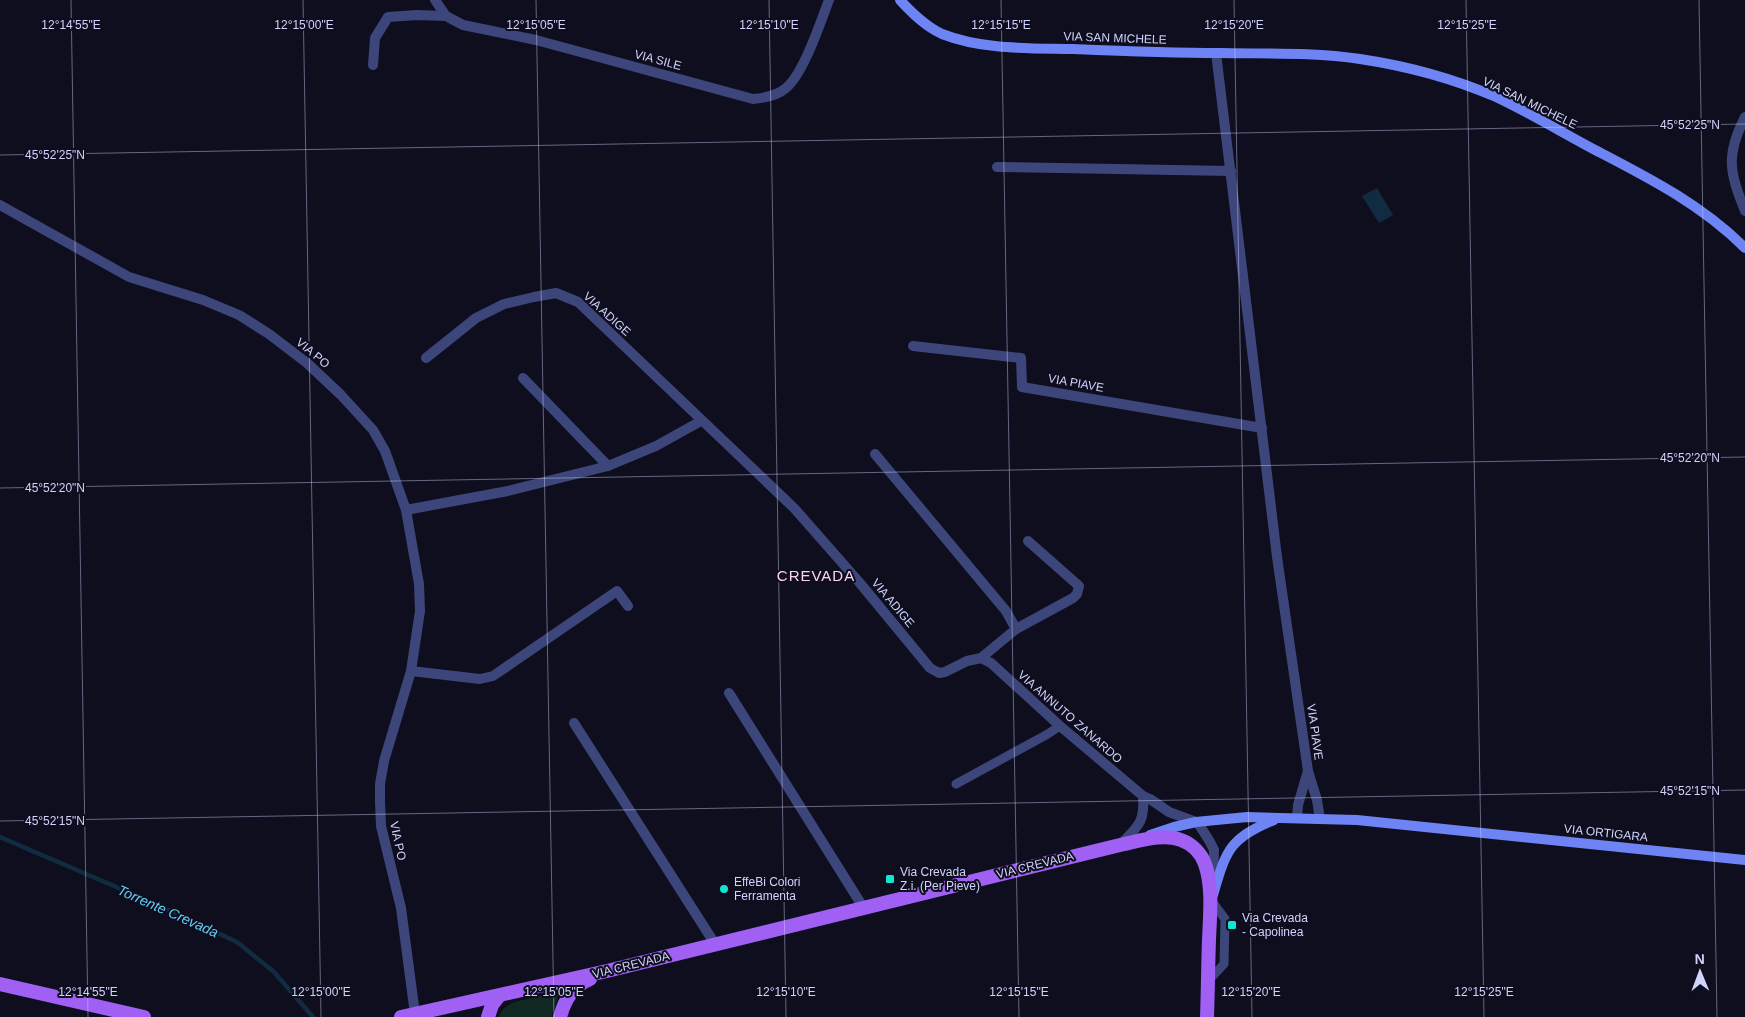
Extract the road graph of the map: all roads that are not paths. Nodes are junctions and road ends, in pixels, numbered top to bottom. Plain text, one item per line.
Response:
1 (435, 0) edge
2 (830, 0) edge
3 (900, 0) edge
4 (446, 16) junction
5 (1216, 53) junction
6 (373, 65) dead end
7 (1745, 117) edge
8 (997, 167) dead end
9 (1230, 171) junction
10 (0, 205) edge
11 (1745, 212) edge
12 (1745, 248) edge
13 (912, 346) dead end
14 (426, 358) dead end
15 (523, 378) dead end
16 (701, 421) junction
17 (1262, 428) junction
18 (875, 454) dead end
19 (608, 466) junction
20 (406, 510) junction
21 (1028, 541) dead end
22 (628, 606) dead end
23 (1016, 629) junction
24 (981, 658) junction
25 (411, 671) junction
26 (729, 693) dead end
27 (574, 723) dead end
28 (1060, 726) junction
29 (1308, 771) junction
30 (956, 784) dead end
31 (1143, 796) junction
32 (1277, 818) junction
33 (1298, 818) junction
34 (1320, 819) junction
35 (1196, 822) junction
36 (1464, 830) joint
37 (1120, 845) junction
38 (1745, 860) edge
39 (1211, 900) junction
40 (863, 907) junction
41 (715, 944) junction
42 (607, 971) junction
43 (0, 984) edge
44 (499, 996) junction
45 (411, 1016) edge
46 (144, 1017) edge
47 (488, 1017) edge
48 (560, 1017) edge
49 (1207, 1017) edge

1 - 4 street
2 - 4 street, VIA SILE
3 - 5 main road, VIA SAN MICHELE
4 - 6 street
5 - 9 street, VIA PIAVE
5 - 12 main road, VIA SAN MICHELE
7 - 11 street
8 - 9 street
9 - 17 street, VIA PIAVE
10 - 20 street, VIA PO
13 - 17 street, VIA PIAVE
14 - 16 street, VIA ADIGE
15 - 19 street
16 - 19 street
16 - 24 street, VIA ADIGE
17 - 29 street, VIA PIAVE
18 - 23 street
19 - 20 street
20 - 25 street, VIA PO
21 - 23 street, VIA ADIGE
22 - 25 street
23 - 24 street, VIA ADIGE
24 - 28 street, VIA ANNUTO ZANARDO
25 - 45 street, VIA PO
26 - 40 street
27 - 41 street
28 - 30 lane
28 - 31 street, VIA ANNUTO ZANARDO
29 - 33 street, VIA PIAVE
29 - 34 street, VIA PIAVE
31 - 35 street, VIA ANNUTO ZANARDO
31 - 37 street
32 - 33 main road, VIA CREVADA
32 - 35 main road, VIA CREVADA
32 - 39 main road, VIA CREVADA
33 - 34 main road, VIA CREVADA
34 - 36 main road, VIA CREVADA
35 - 37 main road, VIA CREVADA
35 - 39 street, VIA CREVADA
36 - 38 main road, VIA ORTIGARA
37 - 39 main road, VIA CREVADA
37 - 40 main road, VIA CREVADA
39 - 49 main road, VIA CREVADA
40 - 41 main road, VIA CREVADA
41 - 42 main road, VIA CREVADA
42 - 44 main road, VIA CREVADA
42 - 48 main road
43 - 46 main road
44 - 45 main road, VIA CREVADA
44 - 47 main road

